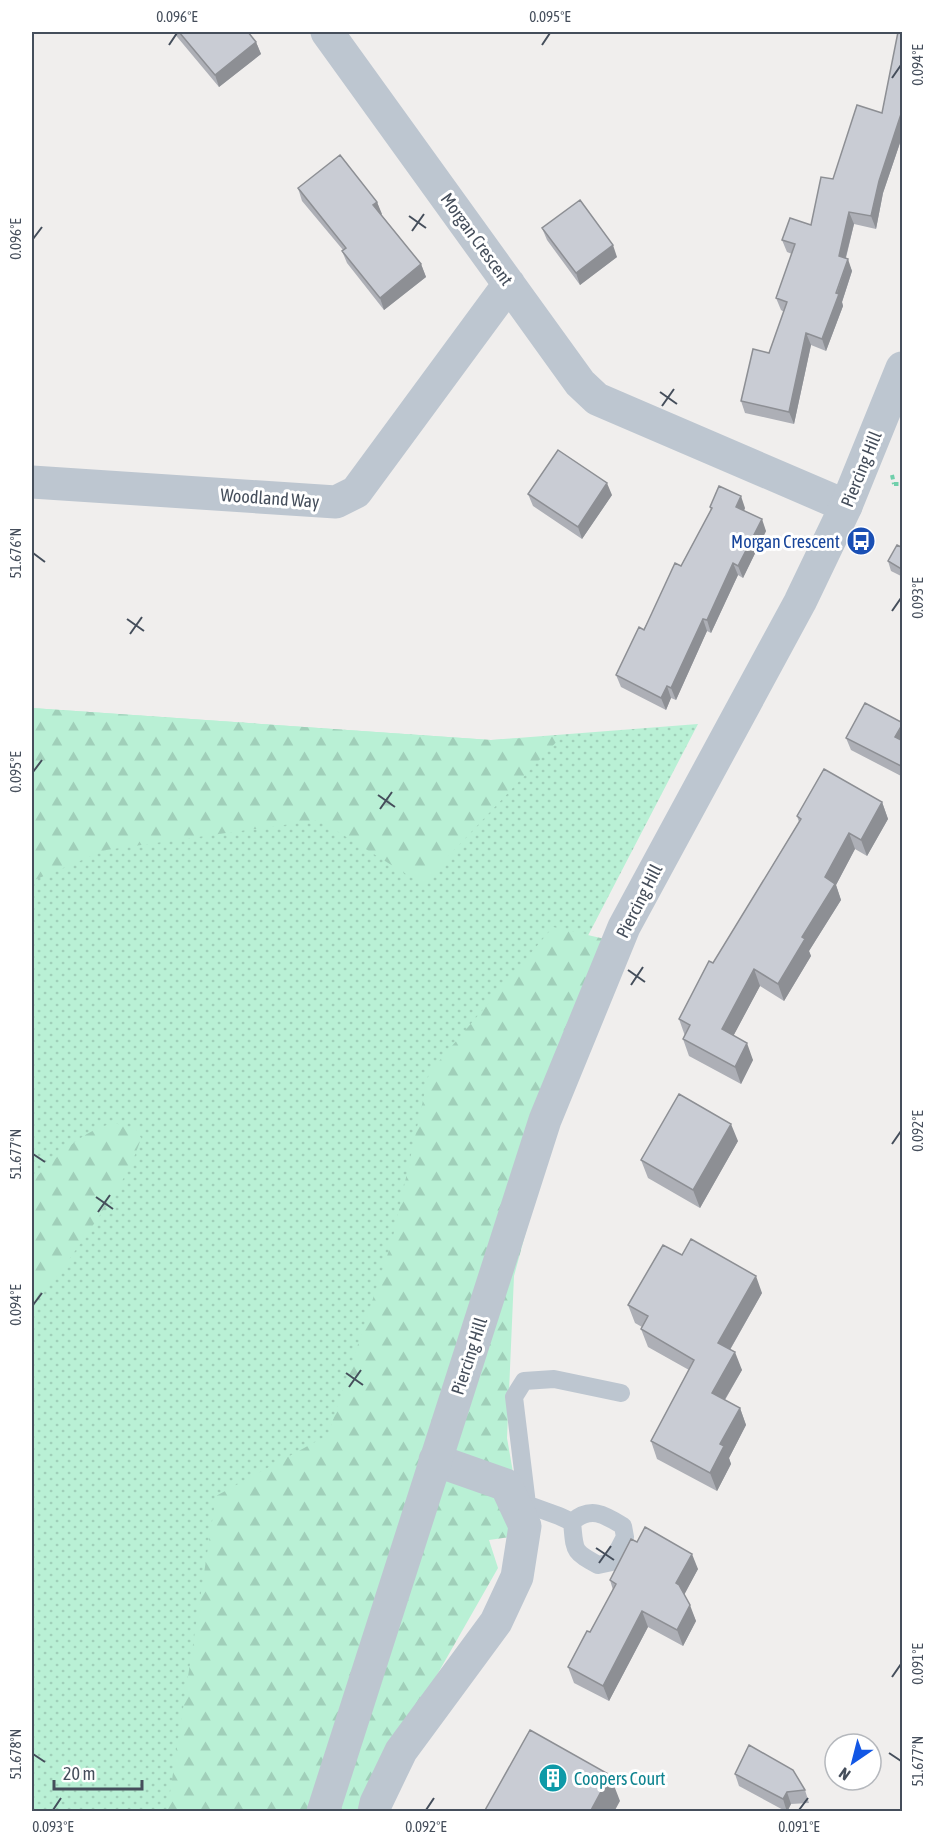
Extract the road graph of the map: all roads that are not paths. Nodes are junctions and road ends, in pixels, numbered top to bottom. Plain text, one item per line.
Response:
1 (327, 32) edge
2 (508, 284) junction
3 (903, 368) edge
4 (32, 482) edge
5 (846, 506) junction
6 (621, 1393) dead end
7 (435, 1460) junction
8 (520, 1502) junction
9 (572, 1522) dead end
10 (323, 1812) edge
11 (374, 1812) edge

1 - 2 street, Morgan Crescent
2 - 4 street, Woodland Way
2 - 5 street, Morgan Crescent
3 - 5 street, Piercing Hill
5 - 7 street, Piercing Hill
6 - 8 lane
7 - 8 street
7 - 10 street, Piercing Hill
8 - 9 lane
8 - 11 street

